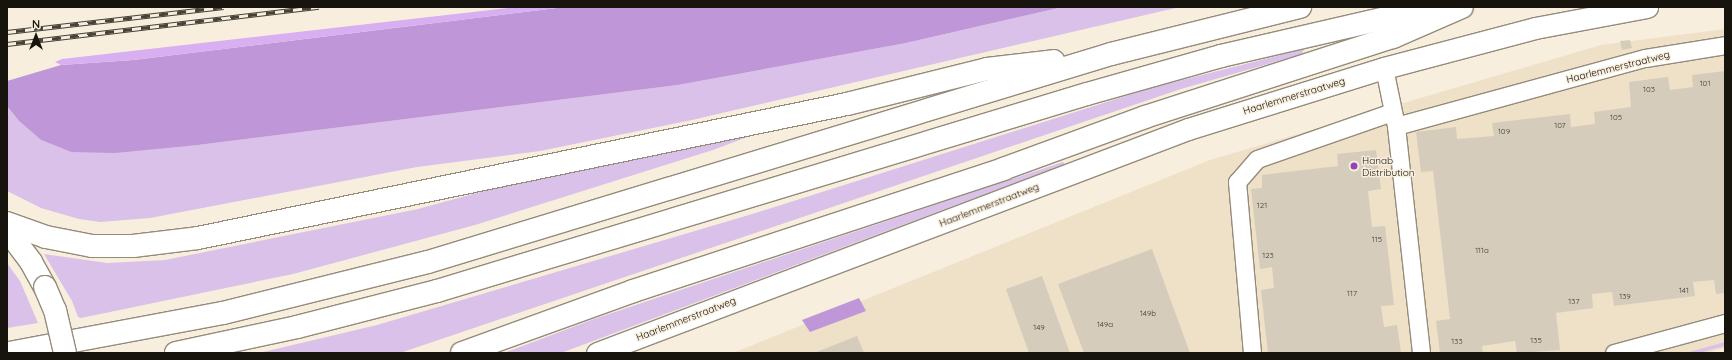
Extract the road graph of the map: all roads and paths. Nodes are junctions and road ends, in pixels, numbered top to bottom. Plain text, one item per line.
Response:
1 (1300, 7) edge
2 (1433, 7) edge
3 (1462, 7) edge
4 (1647, 7) edge
5 (1725, 45) edge
6 (1111, 54) junction
7 (1384, 68) junction
8 (1394, 119) junction
9 (7, 223) edge
10 (7, 230) edge
11 (1725, 323) edge
12 (9, 353) edge
13 (65, 353) edge
14 (176, 353) edge
15 (462, 353) edge
16 (597, 353) edge
17 (1252, 353) edge
18 (1421, 353) edge
19 (1614, 353) edge

1 - 6 highway
2 - 14 highway
3 - 15 highway
4 - 7 main road, Haarlemmerstraatweg
5 - 8 lane, Haarlemmerstraatweg
6 - 9 highway
6 - 12 highway
7 - 8 lane
7 - 16 main road, Haarlemmerstraatweg
8 - 17 lane, Haarlemmerstraatweg
8 - 18 lane
10 - 13 highway, bridge
11 - 19 lane

